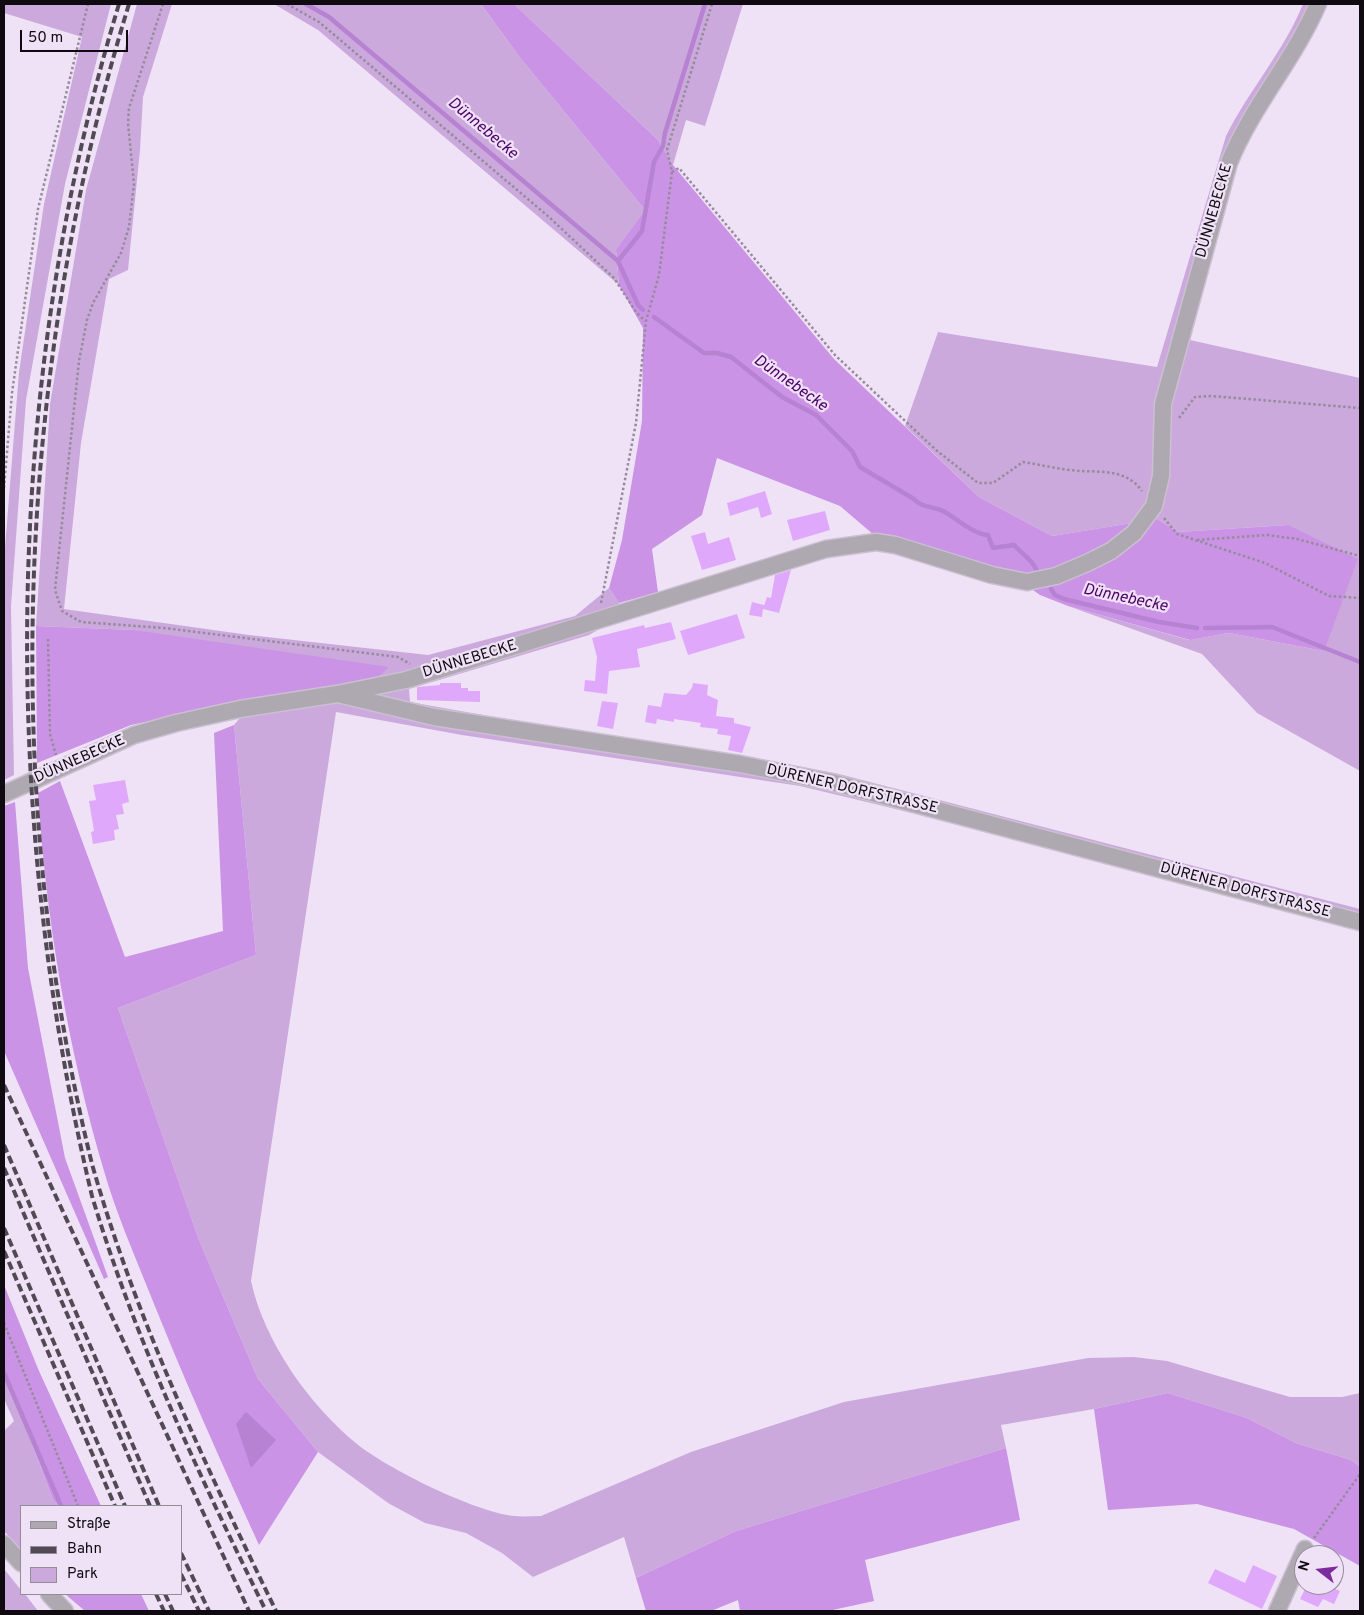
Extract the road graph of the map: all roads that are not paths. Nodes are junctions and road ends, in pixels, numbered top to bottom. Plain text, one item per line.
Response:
1 (1318, 4) edge
2 (337, 694) junction
3 (4, 794) edge
4 (1360, 922) edge
5 (4, 1544) edge
6 (20, 1562) edge
7 (1294, 1573) edge
8 (50, 1595) edge
9 (65, 1611) edge
10 (1277, 1611) edge

1 - 2 street, DÜNNEBECKE
2 - 3 street, DÜNNEBECKE
2 - 4 street, DÜRENER DORFSTRASSE
5 - 6 street
7 - 10 street
8 - 9 street

